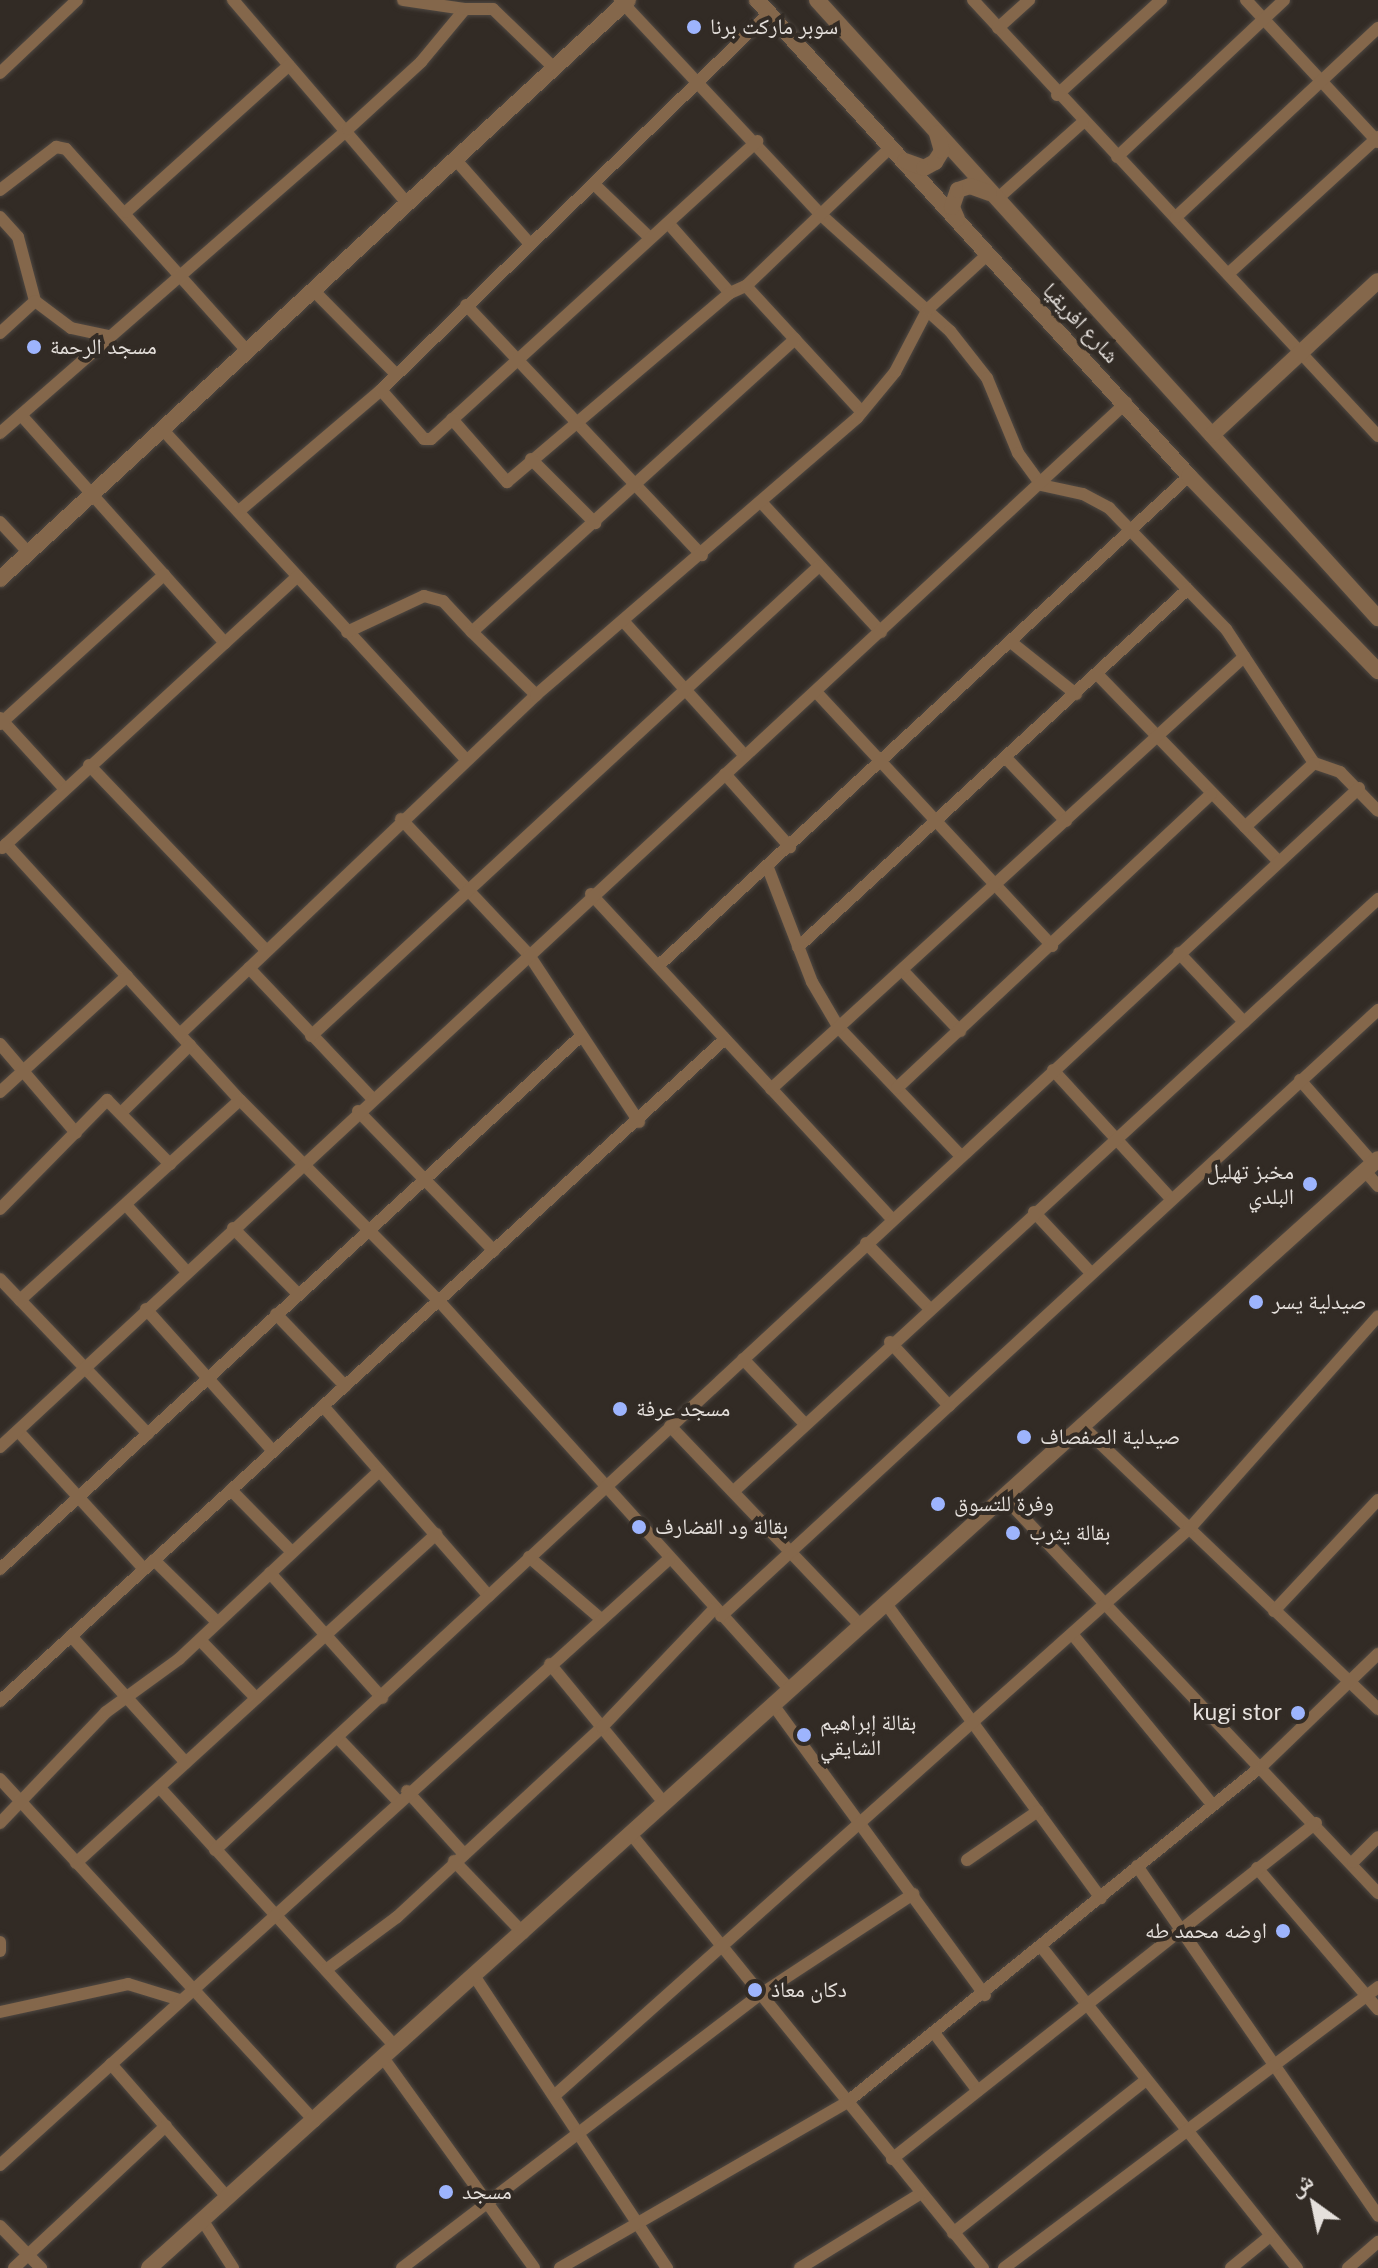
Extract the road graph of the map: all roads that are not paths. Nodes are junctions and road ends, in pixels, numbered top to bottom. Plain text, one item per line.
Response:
1 (77, 0) edge
2 (233, 0) edge
3 (403, 0) edge
4 (757, 0) edge
5 (817, 0) edge
6 (973, 0) edge
7 (1029, 0) edge
8 (1161, 0) edge
9 (1246, 0) edge
10 (1284, 0) edge
11 (624, 1) edge
12 (465, 9) junction
13 (769, 13) junction
14 (1264, 19) junction
15 (998, 28) junction
16 (1378, 28) edge
17 (289, 65) junction
18 (554, 68) junction
19 (0, 73) edge
20 (694, 81) junction
21 (1321, 81) junction
22 (1057, 95) junction
23 (1083, 122) junction
24 (348, 129) junction
25 (936, 132) junction
26 (1377, 139) edge
27 (757, 141) junction
28 (895, 153) junction
29 (1117, 157) junction
30 (455, 159) junction
31 (595, 185) junction
32 (0, 190) edge
33 (996, 197) junction
34 (408, 204) junction
35 (126, 212) junction
36 (820, 214) junction
37 (0, 217) edge
38 (1176, 217) junction
39 (669, 224) junction
40 (960, 224) junction
41 (650, 238) junction
42 (529, 243) junction
43 (988, 254) junction
44 (1228, 274) junction
45 (180, 277) junction
46 (1378, 281) edge
47 (746, 286) junction
48 (313, 290) junction
49 (730, 293) junction
50 (35, 301) junction
51 (466, 305) junction
52 (928, 309) junction
53 (0, 333) edge
54 (110, 336) junction
55 (795, 339) junction
56 (247, 351) junction
57 (1302, 352) junction
58 (518, 362) junction
59 (394, 372) junction
60 (381, 390) junction
61 (1126, 403) junction
62 (862, 412) junction
63 (21, 415) junction
64 (452, 419) junction
65 (573, 423) junction
66 (1375, 428) edge
67 (163, 430) junction
68 (0, 433) edge
69 (1212, 435) junction
70 (531, 459) junction
71 (1189, 476) junction
72 (636, 483) junction
73 (1041, 485) junction
74 (92, 493) junction
75 (761, 502) junction
76 (239, 511) junction
77 (0, 522) edge
78 (595, 523) junction
79 (1132, 533) junction
80 (28, 552) junction
81 (702, 555) junction
82 (819, 566) junction
83 (164, 575) junction
84 (297, 577) junction
85 (0, 579) edge
86 (1188, 589) junction
87 (1378, 618) edge
88 (625, 623) junction
89 (347, 632) junction
90 (472, 632) junction
91 (881, 632) junction
92 (225, 643) junction
93 (1012, 643) junction
94 (1244, 657) junction
95 (1378, 671) edge
96 (1098, 675) junction
97 (683, 689) junction
98 (818, 694) junction
99 (1076, 694) junction
100 (536, 695) junction
101 (1, 721) edge
102 (1156, 738) junction
103 (745, 756) junction
104 (1006, 758) junction
105 (466, 760) junction
106 (883, 763) junction
107 (1314, 763) junction
108 (89, 765) junction
109 (725, 774) junction
110 (64, 788) junction
111 (1359, 788) junction
112 (1211, 794) junction
113 (1378, 811) edge
114 (401, 819) junction
115 (1066, 821) junction
116 (936, 822) junction
117 (1245, 827) junction
118 (3, 846) edge
119 (790, 847) junction
120 (1278, 861) junction
121 (768, 868) junction
122 (995, 886) junction
123 (468, 888) junction
124 (591, 894) junction
125 (1378, 899) edge
126 (1052, 946) junction
127 (798, 947) junction
128 (266, 950) junction
129 (1179, 953) junction
130 (529, 955) junction
131 (658, 966) junction
132 (249, 968) junction
133 (903, 971) junction
134 (127, 976) junction
135 (1378, 1010) edge
136 (1244, 1022) junction
137 (839, 1028) junction
138 (960, 1031) junction
139 (180, 1034) junction
140 (311, 1036) junction
141 (581, 1036) junction
142 (725, 1039) junction
143 (0, 1044) edge
144 (190, 1045) junction
145 (24, 1070) junction
146 (1053, 1070) junction
147 (1300, 1080) junction
148 (897, 1088) junction
149 (771, 1089) junction
150 (0, 1092) edge
151 (372, 1098) junction
152 (240, 1100) junction
153 (358, 1111) junction
154 (121, 1113) junction
155 (639, 1122) junction
156 (76, 1133) junction
157 (1115, 1139) junction
158 (959, 1154) junction
159 (303, 1162) junction
160 (170, 1164) junction
161 (1372, 1164) edge
162 (423, 1179) junction
163 (1378, 1186) edge
164 (1171, 1199) junction
165 (126, 1205) junction
166 (0, 1209) edge
167 (1034, 1212) junction
168 (892, 1219) junction
169 (370, 1227) junction
170 (233, 1228) junction
171 (866, 1243) junction
172 (494, 1251) junction
173 (186, 1271) junction
174 (1091, 1273) junction
175 (0, 1279) edge
176 (298, 1294) junction
177 (20, 1300) junction
178 (439, 1301) junction
179 (928, 1307) junction
180 (146, 1309) junction
181 (276, 1314) junction
182 (1378, 1316) edge
183 (890, 1342) junction
184 (743, 1359) junction
185 (84, 1368) junction
186 (207, 1379) junction
187 (345, 1386) junction
188 (323, 1406) junction
189 (949, 1406) junction
190 (805, 1424) junction
191 (1081, 1425) junction
192 (670, 1426) junction
193 (18, 1431) junction
194 (148, 1434) junction
195 (0, 1447) edge
196 (273, 1451) junction
197 (379, 1471) junction
198 (603, 1487) junction
199 (231, 1490) junction
200 (734, 1491) junction
201 (1004, 1497) junction
202 (78, 1499) junction
203 (1378, 1500) edge
204 (1190, 1528) junction
205 (436, 1534) junction
206 (793, 1551) junction
207 (292, 1552) junction
208 (529, 1557) junction
209 (669, 1559) junction
210 (149, 1565) junction
211 (0, 1569) edge
212 (270, 1573) junction
213 (489, 1596) junction
214 (1108, 1602) junction
215 (887, 1605) junction
216 (1274, 1611) junction
217 (718, 1613) junction
218 (601, 1619) junction
219 (217, 1622) junction
220 (862, 1627) junction
221 (324, 1634) junction
222 (1073, 1635) junction
223 (71, 1636) junction
224 (200, 1640) junction
225 (1378, 1654) edge
226 (550, 1664) junction
227 (1351, 1683) junction
228 (791, 1691) junction
229 (124, 1696) junction
230 (256, 1698) junction
231 (382, 1698) junction
232 (0, 1701) edge
233 (774, 1706) junction
234 (1378, 1709) edge
235 (974, 1722) junction
236 (602, 1727) junction
237 (337, 1737) junction
238 (186, 1763) junction
239 (1263, 1765) junction
240 (0, 1779) edge
241 (160, 1788) junction
242 (407, 1791) junction
243 (397, 1800) junction
244 (22, 1803) junction
245 (664, 1803) junction
246 (1212, 1804) junction
247 (1038, 1811) junction
248 (0, 1823) edge
249 (862, 1823) junction
250 (1316, 1823) junction
251 (631, 1834) junction
252 (1378, 1837) edge
253 (215, 1850) junction
254 (458, 1857) junction
255 (967, 1860) dead end
256 (1353, 1862) junction
257 (76, 1863) junction
258 (1137, 1866) junction
259 (1257, 1868) junction
260 (1378, 1893) edge
261 (913, 1894) junction
262 (1101, 1898) junction
263 (275, 1913) junction
264 (1183, 1930) junction
265 (523, 1933) junction
266 (0, 1942) edge
267 (1043, 1949) junction
268 (0, 1951) edge
269 (721, 1951) junction
270 (327, 1969) junction
271 (475, 1977) junction
272 (1378, 1987) edge
273 (192, 1989) junction
274 (985, 1995) junction
275 (758, 1996) junction
276 (1367, 1997) junction
277 (180, 2000) junction
278 (1089, 2008) junction
279 (1378, 2009) edge
280 (0, 2012) edge
281 (935, 2034) junction
282 (390, 2053) junction
283 (1277, 2062) junction
284 (111, 2064) junction
285 (1145, 2081) junction
286 (978, 2091) junction
287 (554, 2096) junction
288 (847, 2102) junction
289 (315, 2121) junction
290 (166, 2126) junction
291 (1185, 2133) junction
292 (580, 2134) junction
293 (892, 2159) junction
294 (0, 2165) edge
295 (920, 2194) junction
296 (228, 2198) junction
297 (488, 2206) junction
298 (1378, 2216) edge
299 (203, 2221) junction
300 (636, 2221) junction
301 (0, 2226) edge
302 (953, 2233) junction
303 (1270, 2236) junction
304 (1378, 2242) edge
305 (29, 2255) junction
306 (14, 2268) edge
307 (41, 2268) edge
308 (149, 2268) edge
309 (233, 2268) edge
310 (402, 2268) edge
311 (534, 2268) edge
312 (560, 2268) edge
313 (667, 2268) edge
314 (800, 2268) edge
315 (983, 2268) edge
316 (1004, 2268) edge
317 (1231, 2268) edge
318 (1297, 2268) edge
319 (1348, 2268) edge

1 - 19 street
2 - 17 street
3 - 12 street
4 - 13 street, شارع افريقيا
5 - 25 street, شارع افريقيا
6 - 15 street
7 - 15 street
8 - 22 street
9 - 14 street
10 - 14 street
11 - 18 street
11 - 20 street
12 - 18 street
12 - 24 street
13 - 20 street
13 - 28 street, شارع افريقيا
14 - 21 street
14 - 29 street
15 - 22 street
16 - 21 street
17 - 24 street
17 - 35 street
18 - 30 street
20 - 27 street
20 - 31 street
21 - 26 street
21 - 38 street
22 - 23 street
23 - 29 street
23 - 33 street
24 - 34 street
24 - 45 street
25 - 28 street
25 - 33 street, شارع افريقيا
26 - 44 street
27 - 36 street
27 - 39 street
28 - 36 street
28 - 40 street, شارع افريقيا
29 - 38 street
30 - 34 street
30 - 42 street
31 - 41 street
31 - 42 street
32 - 35 street
33 - 40 street
33 - 69 street, شارع افريقيا
34 - 48 street
35 - 45 street
36 - 47 street
36 - 52 street
37 - 50 street
38 - 44 street
39 - 41 street
39 - 49 street
40 - 43 street, شارع افريقيا
41 - 58 street
42 - 51 street
43 - 52 street
43 - 61 street, شارع افريقيا
44 - 57 street
45 - 54 street
45 - 56 street
46 - 57 street
47 - 49 street
47 - 55 street
48 - 56 street
48 - 59 street
49 - 65 street
50 - 53 street
50 - 54 street
51 - 58 street
51 - 59 street
52 - 62 street
52 - 73 street
54 - 63 street
55 - 62 street
55 - 72 street
56 - 67 street
57 - 66 street
57 - 69 street
58 - 64 street
58 - 65 street
59 - 60 street
60 - 64 street
60 - 76 street
61 - 71 street, شارع افريقيا
61 - 73 street
62 - 75 street
63 - 68 street
63 - 74 street
64 - 70 street
65 - 70 street
65 - 72 street
67 - 74 street
67 - 76 street
69 - 87 street, شارع افريقيا
70 - 78 street
71 - 79 street
71 - 95 street, شارع افريقيا
72 - 78 street
72 - 81 street
73 - 79 street
73 - 91 street
74 - 80 street
74 - 83 street
75 - 81 street
75 - 82 street
76 - 84 street
77 - 80 street
78 - 90 street
79 - 86 street
79 - 93 street
80 - 85 street
81 - 88 street
82 - 91 street
82 - 97 street
83 - 92 street
83 - 101 street
84 - 89 street
84 - 92 street
86 - 94 street
86 - 96 street
88 - 97 street
88 - 100 street
89 - 90 street
89 - 105 street
90 - 100 street
91 - 98 street
92 - 108 street
93 - 99 street
93 - 106 street
94 - 102 street
94 - 107 street
96 - 99 street
96 - 102 street
97 - 103 street
97 - 123 street
98 - 103 street
98 - 106 street
99 - 104 street
100 - 105 street
101 - 110 street
102 - 112 street
102 - 115 street
103 - 109 street
104 - 115 street
104 - 116 street
105 - 114 street
106 - 116 street
106 - 119 street
107 - 111 street
107 - 117 street
108 - 110 street
108 - 128 street
109 - 119 street
109 - 124 street
110 - 118 street
111 - 113 street
111 - 120 street
112 - 117 street
112 - 126 street
114 - 123 street
114 - 128 street
115 - 122 street
116 - 122 street
116 - 127 street
117 - 120 street
118 - 134 street
119 - 121 street
120 - 129 street
121 - 127 street
121 - 131 street
122 - 126 street
122 - 133 street
123 - 130 street
123 - 140 street
124 - 130 street
124 - 131 street
125 - 136 street
126 - 138 street
127 - 137 street
128 - 132 street
129 - 136 street
129 - 146 street
130 - 141 street
130 - 151 street
131 - 142 street
132 - 139 street
132 - 140 street
133 - 137 street
133 - 138 street
134 - 139 street
134 - 145 street
135 - 147 street
136 - 157 street
137 - 148 street
137 - 149 street
138 - 148 street
139 - 144 street
140 - 151 street
141 - 155 street
141 - 162 street
142 - 149 street
142 - 155 street
143 - 145 street
144 - 152 street
144 - 154 street
145 - 150 street
145 - 156 street
146 - 157 street
146 - 158 street
147 - 161 street
147 - 164 street
148 - 158 street
149 - 168 street
151 - 153 street
152 - 159 street
152 - 160 street
153 - 159 street
153 - 162 street
154 - 156 street
154 - 160 street
155 - 172 street
156 - 166 street
157 - 164 street
157 - 167 street
158 - 168 street
159 - 169 street
159 - 170 street
160 - 165 street
161 - 163 street
161 - 191 street
162 - 169 street
162 - 172 street
164 - 174 street
165 - 173 street
165 - 177 street
167 - 174 street
167 - 179 street
168 - 171 street
169 - 176 street
169 - 178 street
170 - 173 street
170 - 176 street
171 - 179 street
171 - 184 street
172 - 178 street
173 - 180 street
174 - 189 street
175 - 177 street
176 - 181 street
177 - 185 street
178 - 187 street
178 - 198 street
179 - 183 street
180 - 185 street
180 - 186 street
181 - 186 street
181 - 187 street
182 - 204 street
183 - 189 street
183 - 190 street
184 - 190 street
184 - 192 street
185 - 193 street
185 - 194 street
186 - 194 street
186 - 196 street
187 - 188 street
188 - 196 street
188 - 197 street
189 - 206 street
190 - 200 street
191 - 201 street
191 - 204 street
192 - 198 street
192 - 200 street
193 - 195 street
193 - 202 street
194 - 202 street
196 - 199 street
197 - 205 street
197 - 207 street
198 - 208 street
198 - 209 street
199 - 207 street
199 - 210 street
200 - 206 street
201 - 214 street
201 - 215 street
202 - 210 street
202 - 211 street
203 - 216 street
204 - 214 street
204 - 216 street
205 - 213 street
205 - 221 street
206 - 217 street
206 - 220 street
207 - 212 street
208 - 213 street
208 - 218 street
209 - 217 street
209 - 218 street
210 - 219 street
210 - 223 street
212 - 219 street
212 - 221 street
213 - 231 street
214 - 222 street
214 - 239 street
215 - 220 street
215 - 235 street
216 - 227 street
217 - 228 street
217 - 236 street
218 - 226 street
219 - 224 street
220 - 228 street
221 - 230 street
221 - 231 street
222 - 235 street
222 - 246 street
223 - 229 street
223 - 232 street
224 - 229 street
224 - 230 street
225 - 227 street
226 - 236 street
226 - 242 street
227 - 234 street
227 - 239 street
228 - 233 street
229 - 238 street
229 - 244 street
230 - 238 street
231 - 237 street
233 - 245 street
233 - 249 street
235 - 247 street
235 - 249 street
236 - 245 street
236 - 254 street
237 - 243 street
237 - 253 street
238 - 241 street
239 - 246 street
239 - 250 street
240 - 244 street
241 - 253 street
241 - 257 street
242 - 243 street
242 - 254 street
243 - 263 street
244 - 248 street
244 - 257 street
245 - 251 street
246 - 258 street
247 - 255 street
247 - 262 street
249 - 261 street
249 - 269 street
250 - 256 street
250 - 259 street
251 - 265 street
251 - 269 street
252 - 256 street
253 - 263 street
254 - 265 street
254 - 270 street
256 - 260 street
257 - 273 street
258 - 262 street
258 - 264 street
259 - 264 street
259 - 276 street
261 - 274 street
261 - 275 street
262 - 267 street
263 - 270 street
263 - 273 street
264 - 278 street
264 - 283 street
265 - 271 street
266 - 268 street
267 - 274 street
267 - 278 street
269 - 275 street
269 - 287 street
270 - 282 street
271 - 282 street
271 - 287 street
272 - 276 street
273 - 277 street
273 - 289 street
274 - 281 street
275 - 288 street
275 - 292 street
276 - 279 street
276 - 283 street
277 - 280 street
277 - 284 street
278 - 285 street
278 - 286 street
281 - 286 street
281 - 288 street
282 - 289 street
282 - 297 street
283 - 291 street
283 - 298 street
284 - 290 street
284 - 294 street
285 - 291 street
285 - 302 street
286 - 293 street
287 - 292 street
288 - 293 street
288 - 300 street
289 - 296 street
290 - 296 street
290 - 305 street
291 - 303 street
291 - 316 street
292 - 297 street
292 - 300 street
293 - 295 street
295 - 302 street
295 - 314 street
296 - 299 street
297 - 310 street
297 - 311 street
299 - 308 street
299 - 309 street
300 - 312 street
300 - 313 street
301 - 305 street
302 - 315 street
303 - 317 street
303 - 318 street
304 - 319 street
305 - 306 street
305 - 307 street

